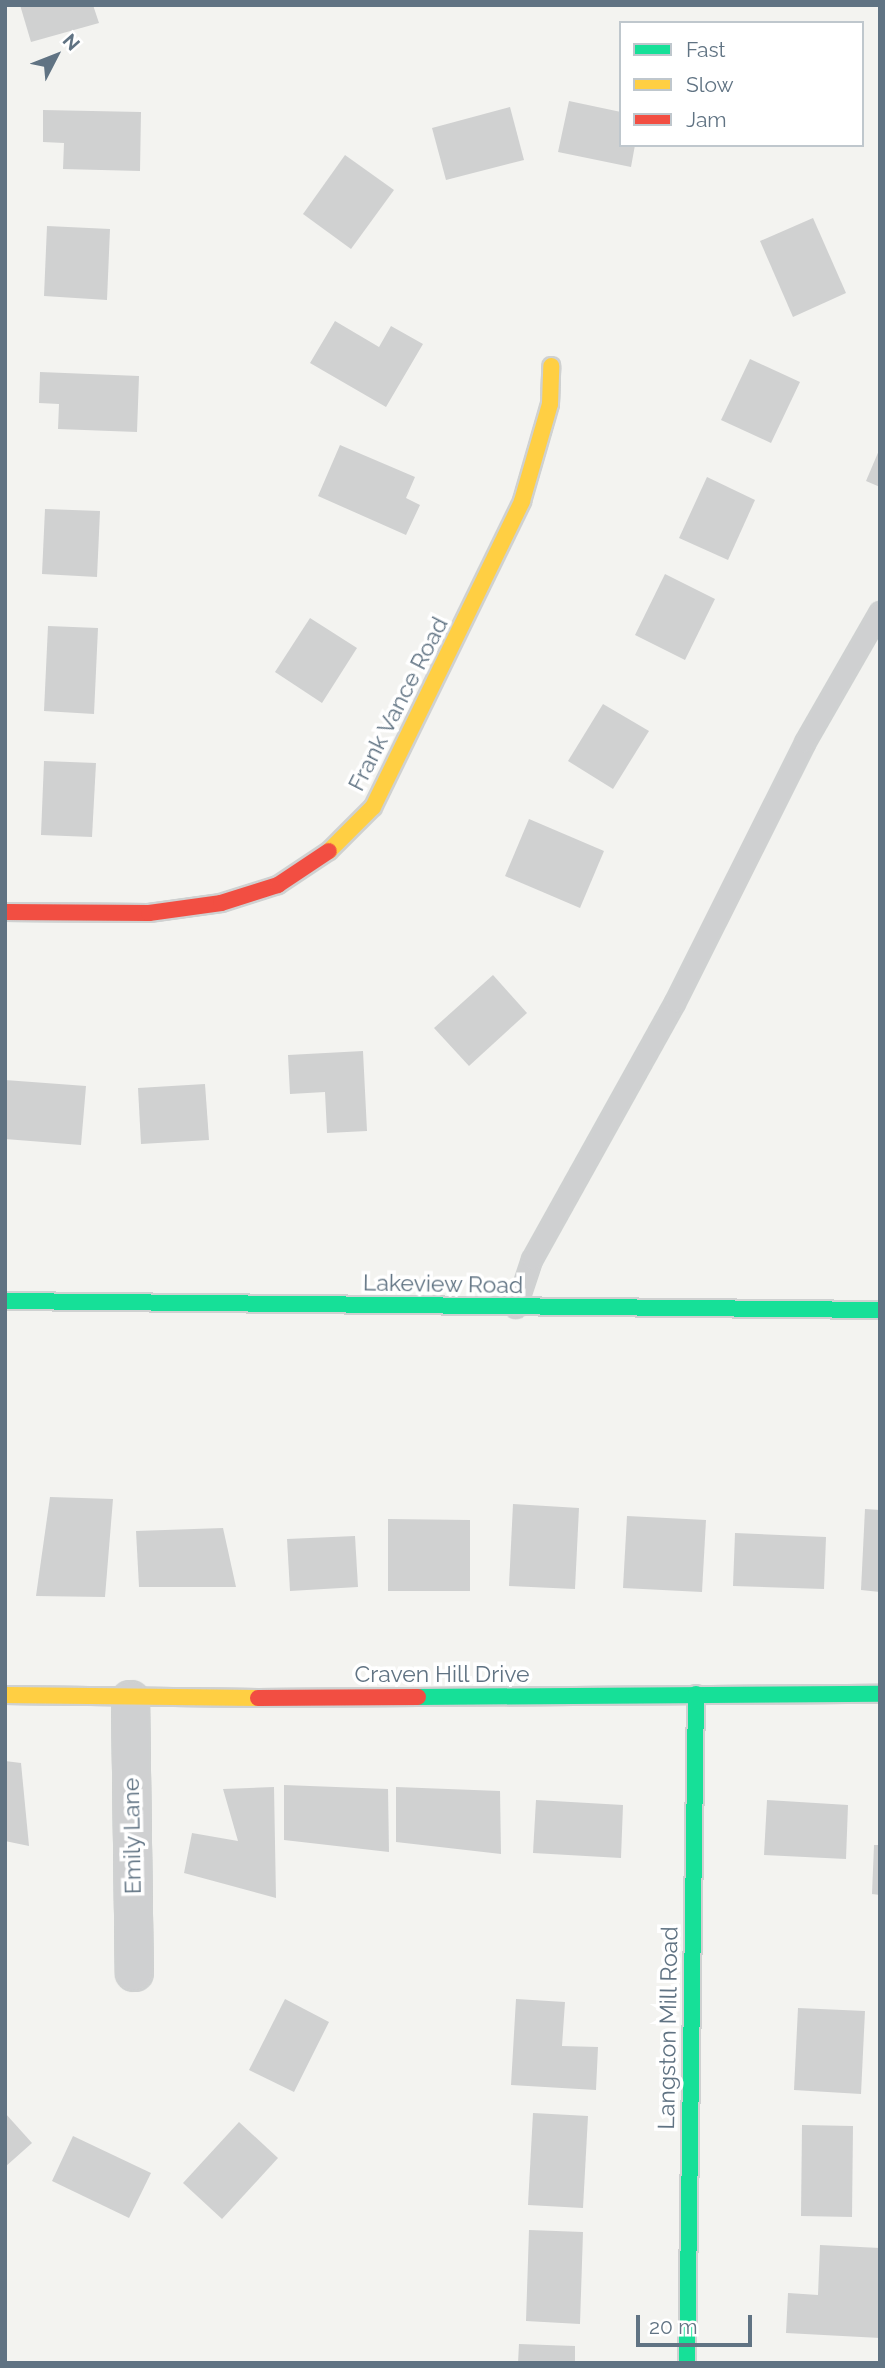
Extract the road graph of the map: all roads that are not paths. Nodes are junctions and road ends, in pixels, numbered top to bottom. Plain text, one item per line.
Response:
1 (551, 366) dead end
2 (880, 612) edge
3 (5, 912) edge
4 (5, 1301) edge
5 (516, 1308) junction
6 (880, 1310) edge
7 (695, 1694) junction
8 (880, 1694) edge
9 (5, 1695) edge
10 (130, 1699) junction
11 (134, 1972) dead end
12 (687, 2363) edge

1 - 3 street, Frank Vance Road
2 - 5 lane
4 - 5 street, Lakeview Road
5 - 6 street, Lakeview Road
7 - 8 street, Craven Hill Drive
7 - 10 street, Craven Hill Drive
7 - 12 street, Langston Mill Road
9 - 10 street, Craven Hill Drive
10 - 11 street, Emily Lane

